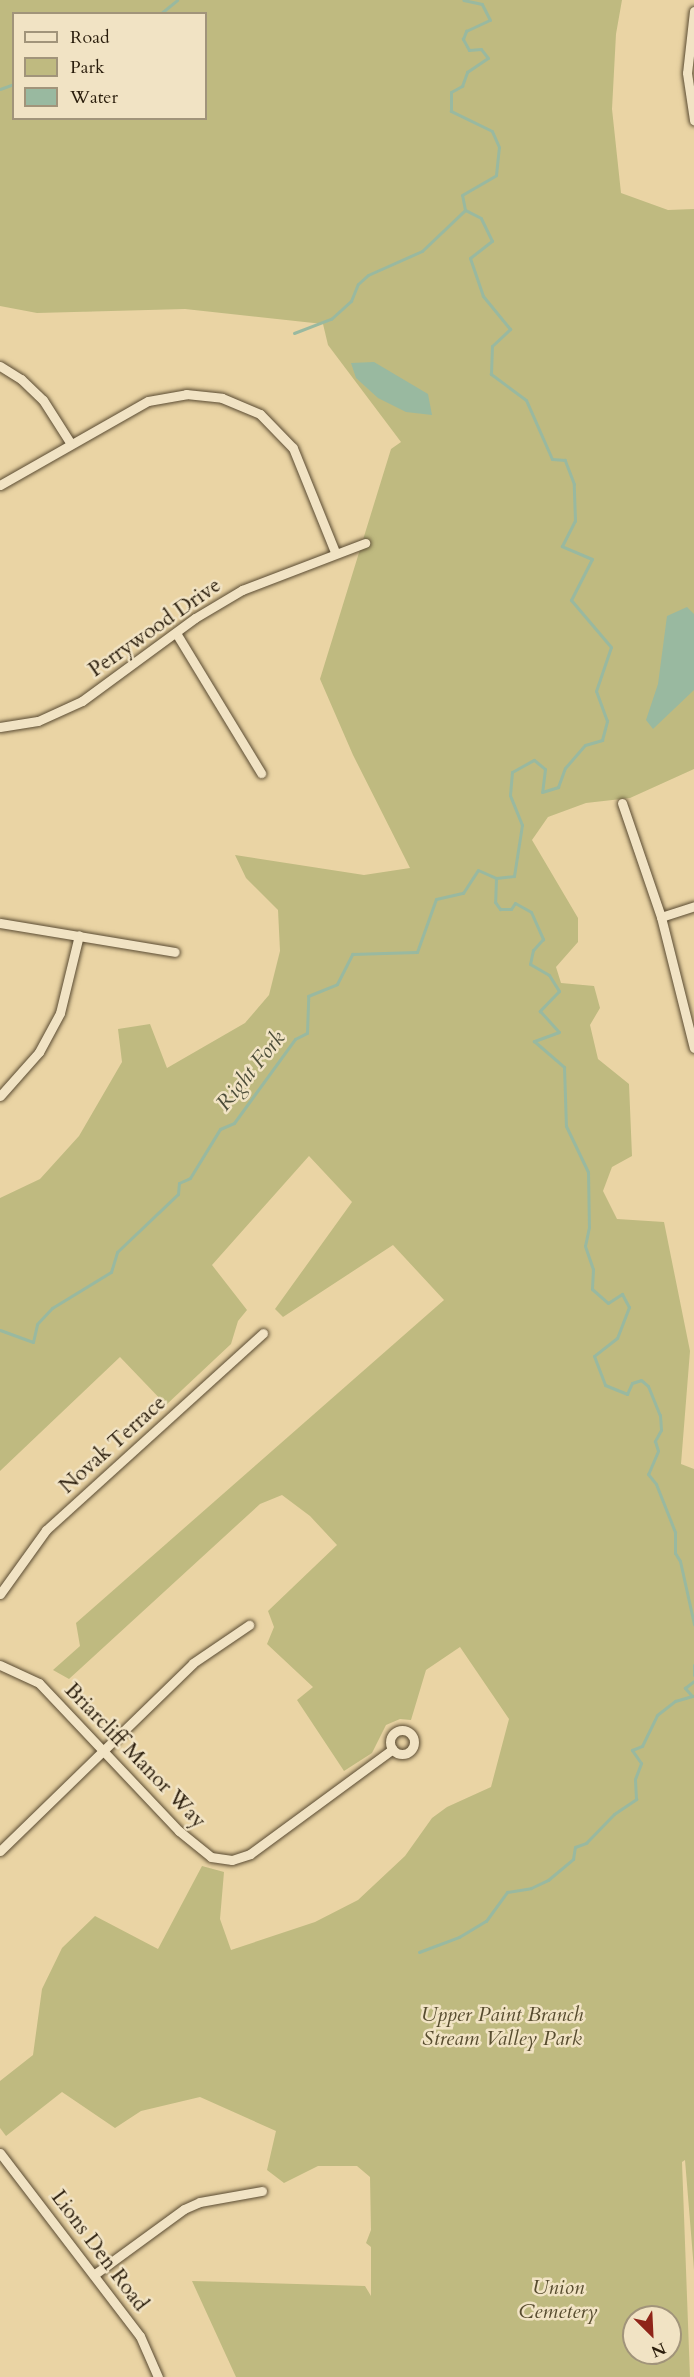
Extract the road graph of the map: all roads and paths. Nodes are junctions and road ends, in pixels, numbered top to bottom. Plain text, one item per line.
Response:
1 (694, 11) edge
2 (694, 120) edge
3 (0, 366) edge
4 (71, 444) junction
5 (0, 485) edge
6 (365, 543) dead end
7 (335, 552) junction
8 (176, 633) junction
9 (0, 727) edge
10 (261, 773) dead end
11 (622, 803) dead end
12 (694, 906) edge
13 (661, 917) junction
14 (0, 923) edge
15 (79, 935) junction
16 (176, 952) dead end
17 (694, 1048) edge
18 (0, 1096) edge
19 (263, 1333) dead end
20 (0, 1594) edge
21 (249, 1625) dead end
22 (0, 1665) edge
23 (103, 1749) junction
24 (393, 1749) dead end
25 (0, 1851) edge
26 (0, 2152) edge
27 (262, 2191) dead end
28 (95, 2274) junction
29 (159, 2377) edge

1 - 2 street
3 - 4 street
4 - 5 street
4 - 7 street
6 - 7 street, Perrywood Drive
7 - 8 street, Perrywood Drive
8 - 9 street, Perrywood Drive
8 - 10 street
11 - 13 street
12 - 13 street
13 - 17 street
14 - 15 street
15 - 16 street
15 - 18 street
19 - 20 street, Novak Terrace
21 - 23 street
22 - 23 street, Briarcliff Manor Way
23 - 24 street, Briarcliff Manor Way
23 - 25 street
26 - 28 street, Lions Den Road
27 - 28 street
28 - 29 street, Lions Den Road

